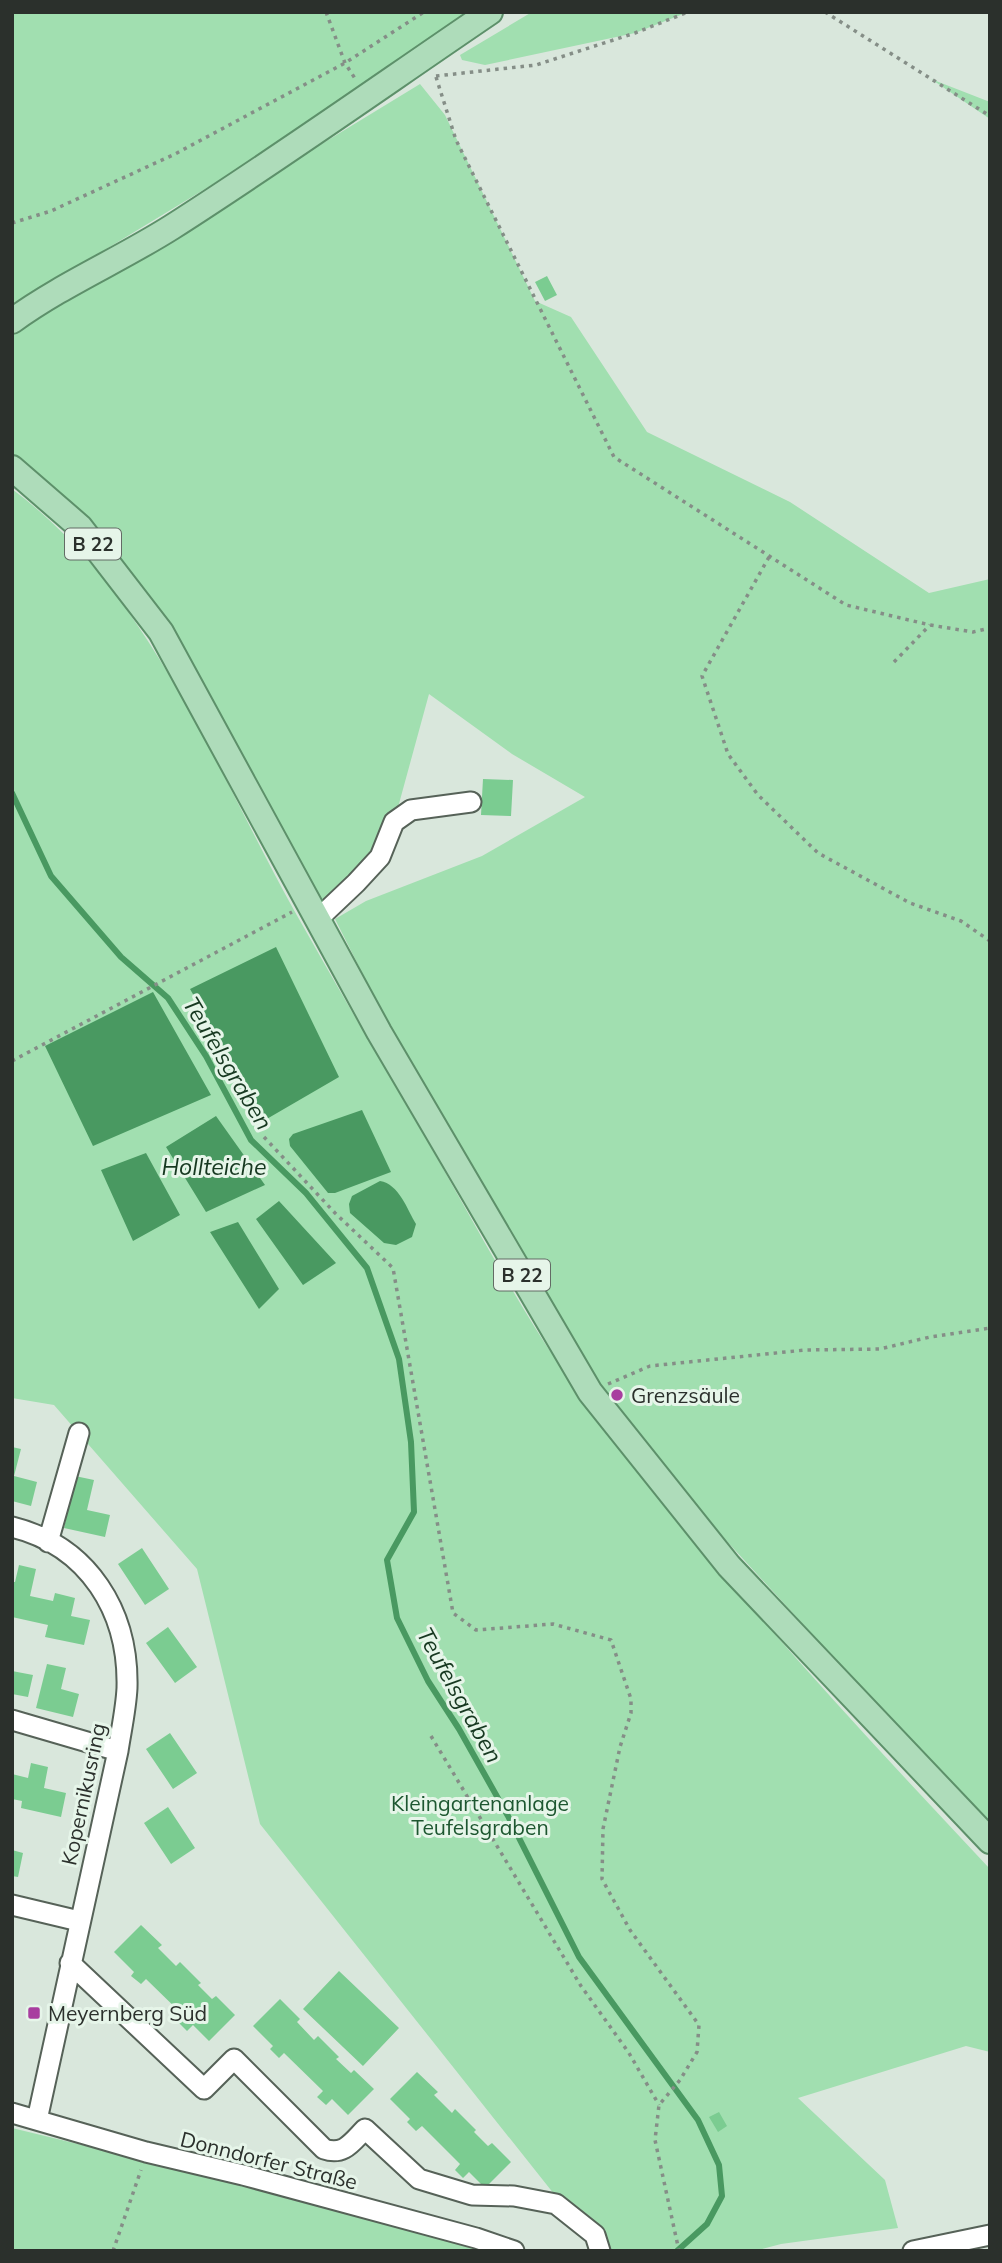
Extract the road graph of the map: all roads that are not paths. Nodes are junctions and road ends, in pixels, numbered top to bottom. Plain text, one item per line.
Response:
1 (490, 12) edge
2 (42, 300) junction
3 (12, 311) edge
4 (12, 321) edge
5 (12, 468) edge
6 (471, 802) dead end
7 (313, 911) junction
8 (79, 1433) dead end
9 (12, 1527) edge
10 (48, 1542) junction
11 (12, 1720) edge
12 (118, 1751) junction
13 (990, 1841) edge
14 (12, 1905) edge
15 (79, 1921) junction
16 (70, 1963) junction
17 (12, 2113) edge
18 (37, 2120) junction
19 (990, 2235) edge
20 (514, 2251) edge
21 (600, 2251) edge
22 (913, 2251) edge

1 - 2 main road
2 - 3 main road
2 - 4 main road
5 - 7 main road, B 22
6 - 7 street
7 - 13 main road, B 22
8 - 10 street
9 - 10 street, Kopernikusring
10 - 12 street, Kopernikusring
11 - 12 street
12 - 15 street, Kopernikusring
14 - 15 street
15 - 16 street, Kopernikusring
16 - 18 street, Kopernikusring
16 - 21 street
17 - 18 street, Donndorfer Straße
18 - 20 street, Donndorfer Straße
19 - 22 street

